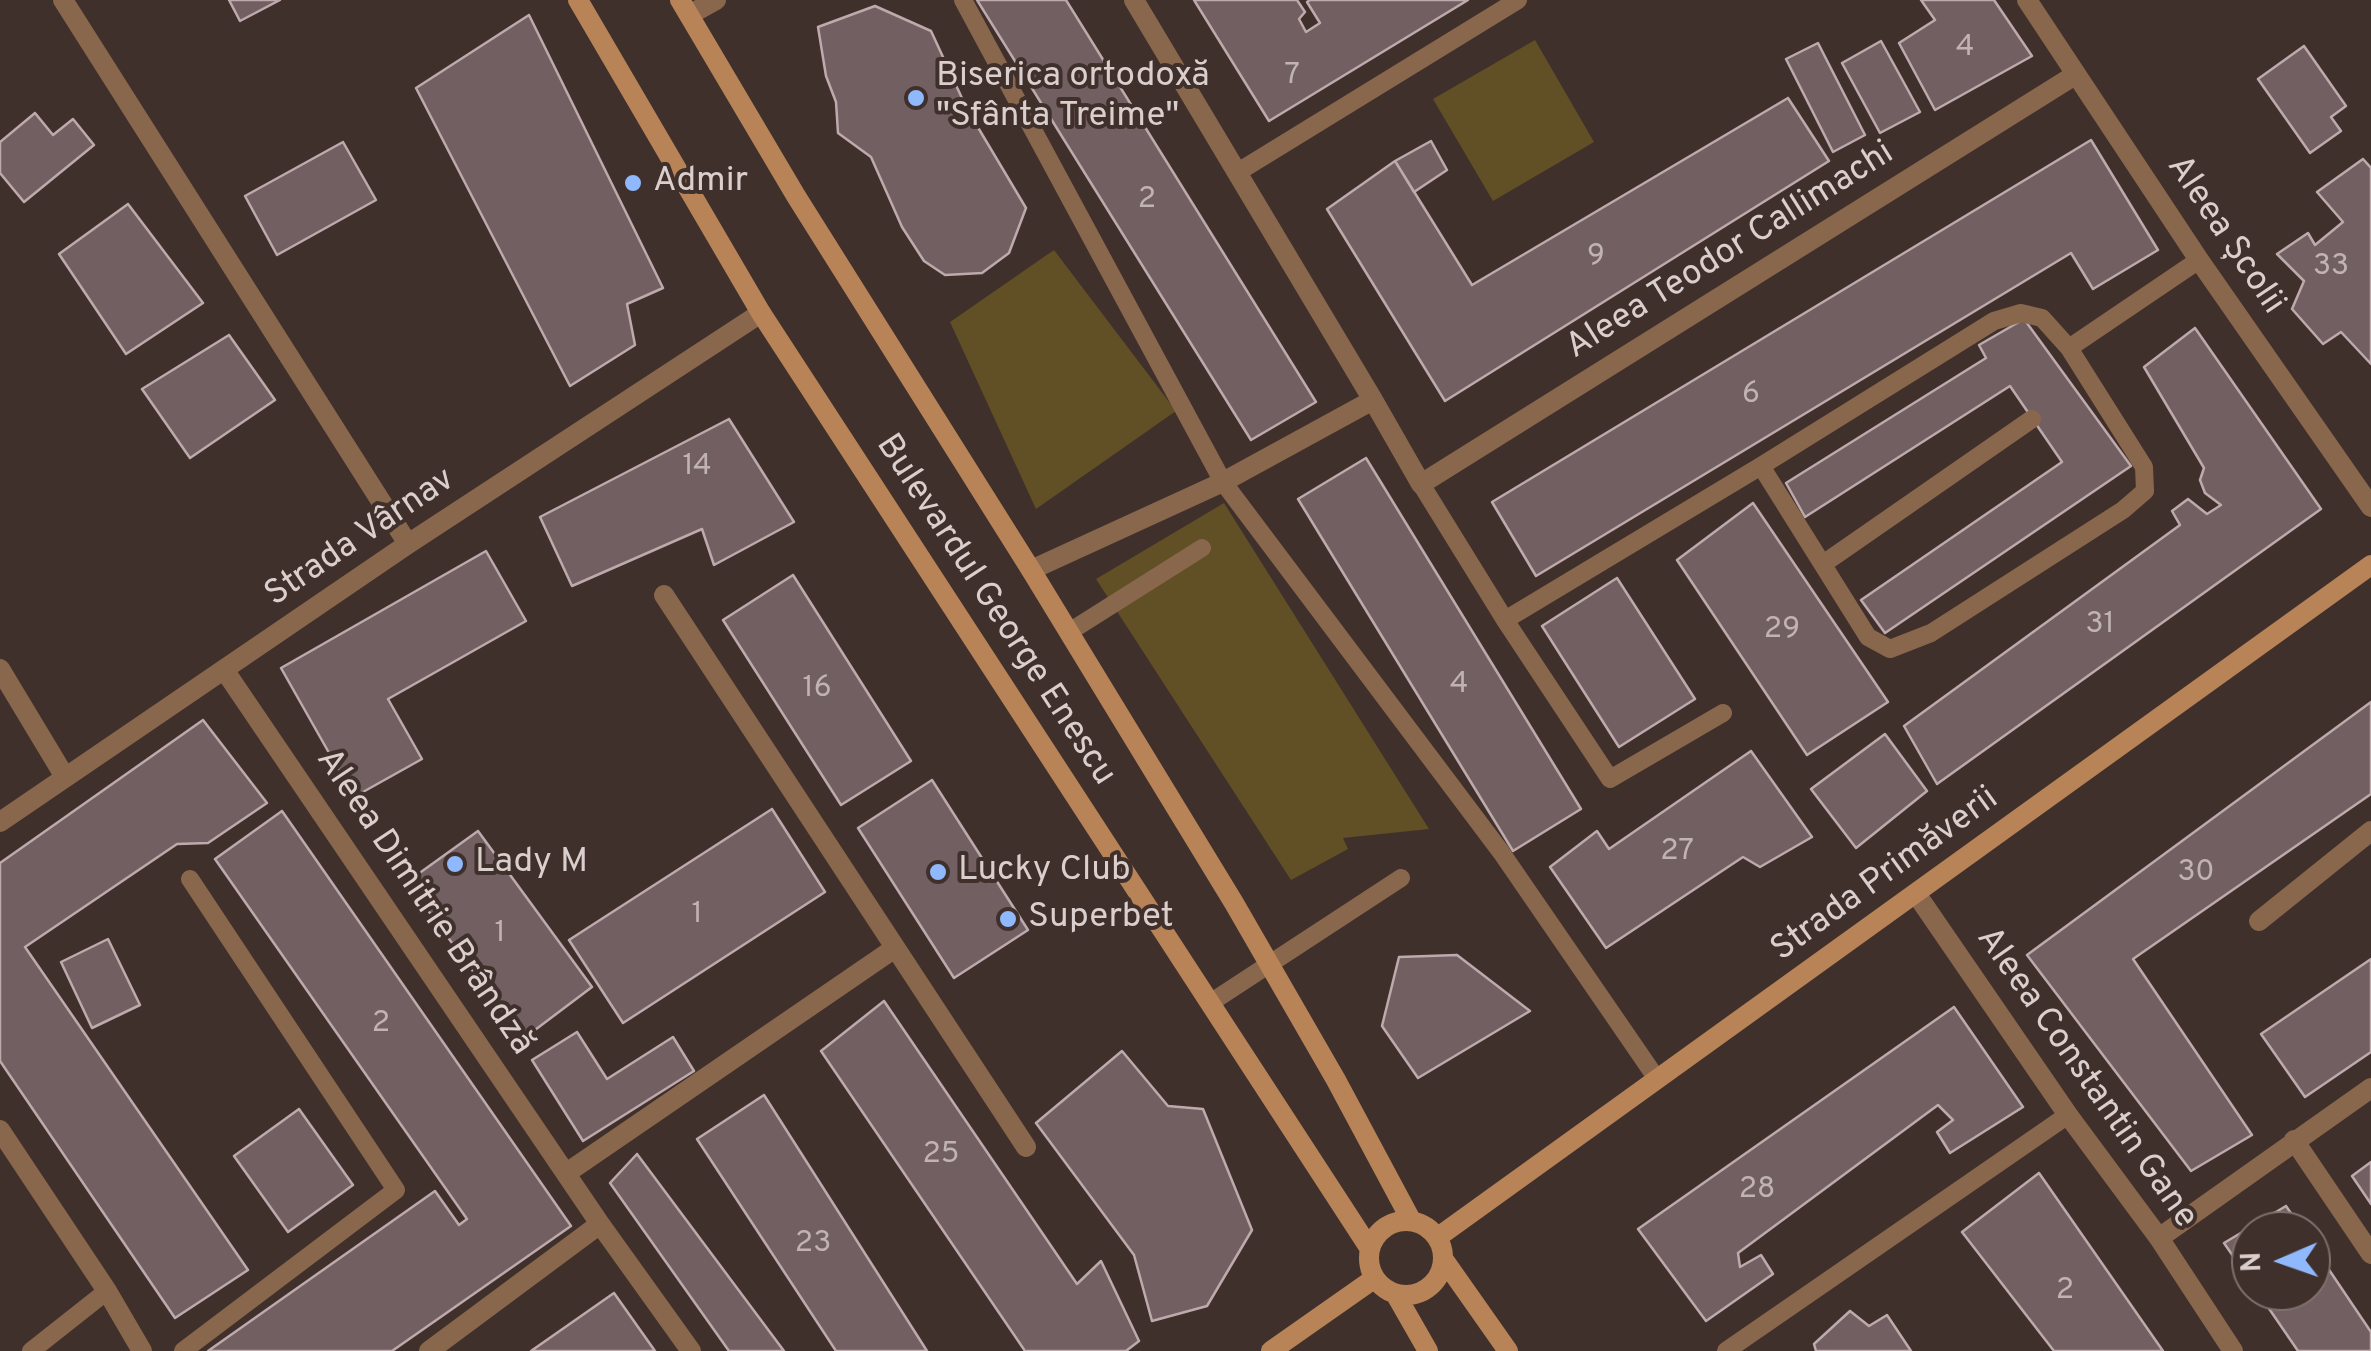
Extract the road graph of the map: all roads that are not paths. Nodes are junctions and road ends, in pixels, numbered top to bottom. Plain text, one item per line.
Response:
1 (63, 0) edge
2 (578, 0) edge
3 (716, 0) edge
4 (963, 0) edge
5 (1134, 0) edge
6 (1518, 0) edge
7 (2028, 0) edge
8 (685, 7) edge
9 (2075, 75) junction
10 (1238, 172) junction
11 (2199, 260) junction
12 (760, 313) junction
13 (2069, 348) junction
14 (1373, 400) junction
15 (2032, 419) dead end
16 (1762, 466) junction
17 (1223, 482) junction
18 (1421, 484) junction
19 (2371, 506) edge
20 (408, 544) junction
21 (1202, 548) dead end
22 (1823, 564) junction
23 (2371, 566) edge
24 (1031, 570) junction
25 (664, 595) dead end
26 (1505, 620) junction
27 (1069, 632) junction
28 (0, 669) edge
29 (224, 671) junction
30 (1723, 712) dead end
31 (65, 777) junction
32 (0, 822) edge
33 (2371, 831) edge
34 (1401, 878) dead end
35 (190, 879) dead end
36 (1917, 895) junction
37 (2259, 921) dead end
38 (895, 948) junction
39 (1267, 964) junction
40 (1210, 1003) junction
41 (1657, 1079) junction
42 (2371, 1088) edge
43 (2068, 1115) junction
44 (0, 1130) edge
45 (2294, 1140) junction
46 (1026, 1147) dead end
47 (568, 1172) junction
48 (1411, 1220) junction
49 (600, 1224) junction
50 (1438, 1237) junction
51 (2158, 1238) junction
52 (1370, 1249) junction
53 (2371, 1254) edge
54 (1444, 1260) junction
55 (1375, 1278) junction
56 (107, 1290) junction
57 (1396, 1294) junction
58 (30, 1351) edge
59 (142, 1351) edge
60 (184, 1351) edge
61 (429, 1351) edge
62 (691, 1351) edge
63 (1271, 1351) edge
64 (1428, 1351) edge
65 (1508, 1351) edge
66 (1726, 1351) edge
67 (2233, 1351) edge

1 - 20 street
2 - 12 main road, Bulevardul George Enescu
3 - 8 street
4 - 17 lane
5 - 10 street
6 - 10 lane
7 - 9 street, Aleea Școlii
8 - 24 main road, Bulevardul George Enescu
9 - 11 street, Aleea Școlii
9 - 18 street, Aleea Teodor Callimachi
10 - 14 street
11 - 13 lane
11 - 19 street, Aleea Școlii
12 - 20 street, Strada Vârnav
12 - 40 main road, Bulevardul George Enescu
13 - 16 lane
13 - 22 lane
14 - 17 street
14 - 18 street
15 - 22 lane
16 - 22 lane
16 - 26 lane
17 - 24 street
17 - 41 lane
18 - 26 lane
20 - 29 street, Strada Vârnav
21 - 27 lane
23 - 36 main road, Strada Primăverii
24 - 27 main road, Bulevardul George Enescu
25 - 38 street
26 - 30 lane
27 - 39 main road, Bulevardul George Enescu
28 - 31 street
29 - 31 street, Strada Vârnav
29 - 47 street, Aleea Dimitrie Brândză
31 - 32 street, Strada Vârnav
33 - 37 street
34 - 39 lane
35 - 60 lane
36 - 41 main road, Strada Primăverii
36 - 43 street, Aleea Constantin Gane
38 - 46 street
38 - 47 street
39 - 40 lane
39 - 48 main road, Bulevardul George Enescu
40 - 52 main road, Bulevardul George Enescu
41 - 50 main road, Strada Primăverii
42 - 45 street
43 - 51 street, Aleea Constantin Gane
43 - 66 lane
44 - 56 street
45 - 51 street
45 - 53 street
47 - 49 street, Aleea Dimitrie Brândză
48 - 50 main road
48 - 52 main road
49 - 61 street
49 - 62 street, Aleea Dimitrie Brândză
50 - 54 main road
51 - 67 street, Aleea Constantin Gane
52 - 55 main road
54 - 57 main road
54 - 65 main road
55 - 57 main road
55 - 63 main road
56 - 58 lane
56 - 59 street
57 - 64 main road

